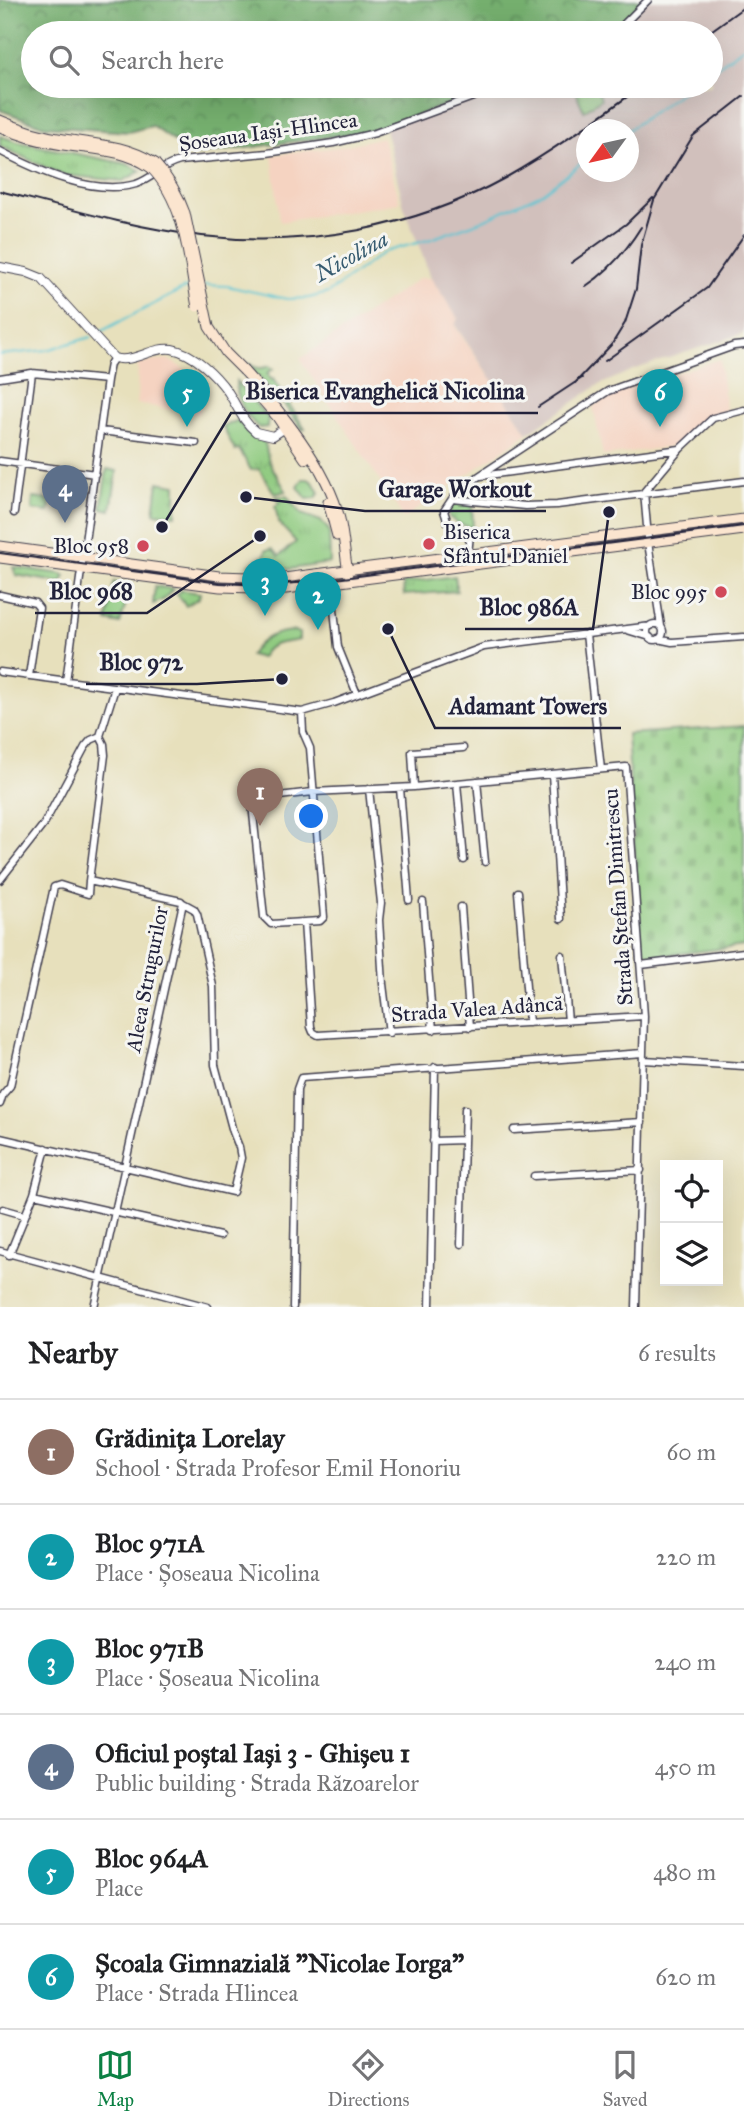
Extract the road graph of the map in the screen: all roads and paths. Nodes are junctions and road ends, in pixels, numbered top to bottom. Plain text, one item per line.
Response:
1 (648, 0) edge
2 (627, 21) edge
3 (470, 98) edge
4 (0, 120) edge
5 (0, 127) edge
6 (0, 151) edge
7 (153, 166) junction
8 (0, 267) edge
9 (744, 345) edge
10 (114, 358) junction
11 (32, 373) junction
12 (0, 378) edge
13 (107, 380) junction
14 (744, 410) edge
15 (288, 426) junction
16 (101, 430) junction
17 (196, 443) dead end
18 (680, 449) junction
19 (0, 461) edge
20 (21, 464) junction
21 (95, 474) junction
22 (479, 476) junction
23 (744, 481) edge
24 (644, 492) junction
25 (452, 499) junction
26 (14, 513) dead end
27 (744, 519) edge
28 (744, 530) edge
29 (648, 531) junction
30 (648, 543) junction
31 (0, 545) edge
32 (468, 555) junction
33 (83, 557) junction
34 (0, 558) edge
35 (82, 569) junction
36 (344, 571) junction
37 (330, 573) junction
38 (346, 582) junction
39 (332, 584) junction
40 (0, 595) edge
41 (657, 627) junction
42 (625, 629) junction
43 (586, 634) junction
44 (650, 637) junction
45 (744, 637) edge
46 (658, 639) junction
47 (678, 640) junction
48 (0, 672) edge
49 (29, 676) junction
50 (66, 681) junction
51 (115, 688) junction
52 (358, 694) junction
53 (302, 712) junction
54 (100, 736) junction
55 (463, 748) dead end
56 (601, 769) junction
57 (552, 774) junction
58 (477, 781) junction
59 (457, 783) junction
60 (414, 787) junction
61 (400, 788) junction
62 (369, 789) junction
63 (313, 792) junction
64 (464, 860) dead end
65 (485, 862) dead end
66 (0, 880) edge
67 (89, 881) junction
68 (518, 892) dead end
69 (409, 900) dead end
70 (423, 902) dead end
71 (183, 903) junction
72 (461, 907) dead end
73 (561, 919) dead end
74 (304, 922) junction
75 (744, 952) edge
76 (562, 955) dead end
77 (640, 965) junction
78 (644, 1016) junction
79 (568, 1021) junction
80 (528, 1023) junction
81 (470, 1027) junction
82 (433, 1030) junction
83 (389, 1032) junction
84 (644, 1057) junction
85 (744, 1066) edge
86 (435, 1067) junction
87 (1, 1101) edge
88 (465, 1109) dead end
89 (642, 1122) junction
90 (514, 1130) dead end
91 (0, 1138) edge
92 (464, 1140) junction
93 (433, 1141) junction
94 (46, 1148) junction
95 (125, 1167) junction
96 (640, 1170) junction
97 (534, 1176) dead end
98 (34, 1194) junction
99 (3, 1209) dead end
100 (115, 1212) junction
101 (24, 1214) junction
102 (220, 1236) dead end
103 (461, 1244) dead end
104 (0, 1251) edge
105 (9, 1255) junction
106 (101, 1277) junction
107 (94, 1307) edge
108 (208, 1307) edge
109 (293, 1307) edge
110 (430, 1307) edge
111 (636, 1307) edge

1 - 2 street
3 - 6 street, Șoseaua Iași-Hlincea
4 - 7 main road
5 - 7 main road
7 - 15 main road, bridge
8 - 10 street
9 - 22 street
10 - 13 street
10 - 15 street
11 - 12 street
11 - 13 street
11 - 20 street
13 - 16 street
14 - 18 street
15 - 36 main road
16 - 17 street
16 - 21 street
18 - 22 street
18 - 24 street
19 - 20 street
20 - 21 street
20 - 26 street
21 - 33 street
22 - 25 street
23 - 24 street
24 - 25 street
24 - 29 street
25 - 32 street
27 - 29 main road
28 - 30 main road
29 - 30 street
29 - 32 main road
30 - 38 main road
30 - 41 street
31 - 33 main road
32 - 36 main road
33 - 35 street
33 - 37 main road
34 - 35 main road
35 - 39 main road
35 - 50 street
36 - 37 main road
36 - 38 main road
37 - 39 street
38 - 39 main road
39 - 52 street
40 - 49 street
41 - 42 street
41 - 44 street
41 - 46 street
41 - 47 street
42 - 43 street
42 - 44 street
43 - 52 street
43 - 56 street, Strada Ștefan Dimitrescu
44 - 46 street
45 - 47 street
46 - 47 street
48 - 49 street
49 - 50 street
50 - 51 street
51 - 53 street
51 - 54 street
52 - 53 street
53 - 63 street
54 - 66 street
54 - 67 street
55 - 60 street
56 - 57 street
56 - 77 street, Strada Ștefan Dimitrescu
57 - 58 street
57 - 73 street
58 - 59 street
58 - 65 street
59 - 60 street
59 - 64 street
60 - 61 street
61 - 62 street
61 - 69 street
62 - 63 street
62 - 83 street
63 - 74 street
63 - 74 street
67 - 71 street, Aleea Strugurilor
67 - 87 street
68 - 80 street
70 - 82 street
71 - 95 street, Aleea Strugurilor
71 - 95 street
72 - 81 street
74 - 83 street, Strada Valea Adâncă
75 - 77 street
76 - 79 street
77 - 78 street, Strada Ștefan Dimitrescu
78 - 79 street, Strada Valea Adâncă
78 - 84 street, Strada Ștefan Dimitrescu
79 - 80 street, Strada Valea Adâncă
80 - 81 street, Strada Valea Adâncă
81 - 82 street, Strada Valea Adâncă
82 - 83 street, Strada Valea Adâncă
84 - 85 street
84 - 86 street
84 - 89 street, Strada Ștefan Dimitrescu
86 - 93 street
86 - 109 street
88 - 92 street
89 - 90 street
89 - 96 street, Strada Ștefan Dimitrescu
91 - 94 street
92 - 93 street
92 - 103 street
93 - 110 street
94 - 95 street
94 - 98 street
95 - 100 street, Aleea Strugurilor
96 - 97 street
96 - 111 street, Strada Ștefan Dimitrescu
98 - 100 street
98 - 101 street
99 - 101 street
100 - 102 street
100 - 106 street, Aleea Strugurilor
101 - 105 street
104 - 105 street
105 - 106 street
106 - 107 street, Aleea Strugurilor
106 - 108 street

